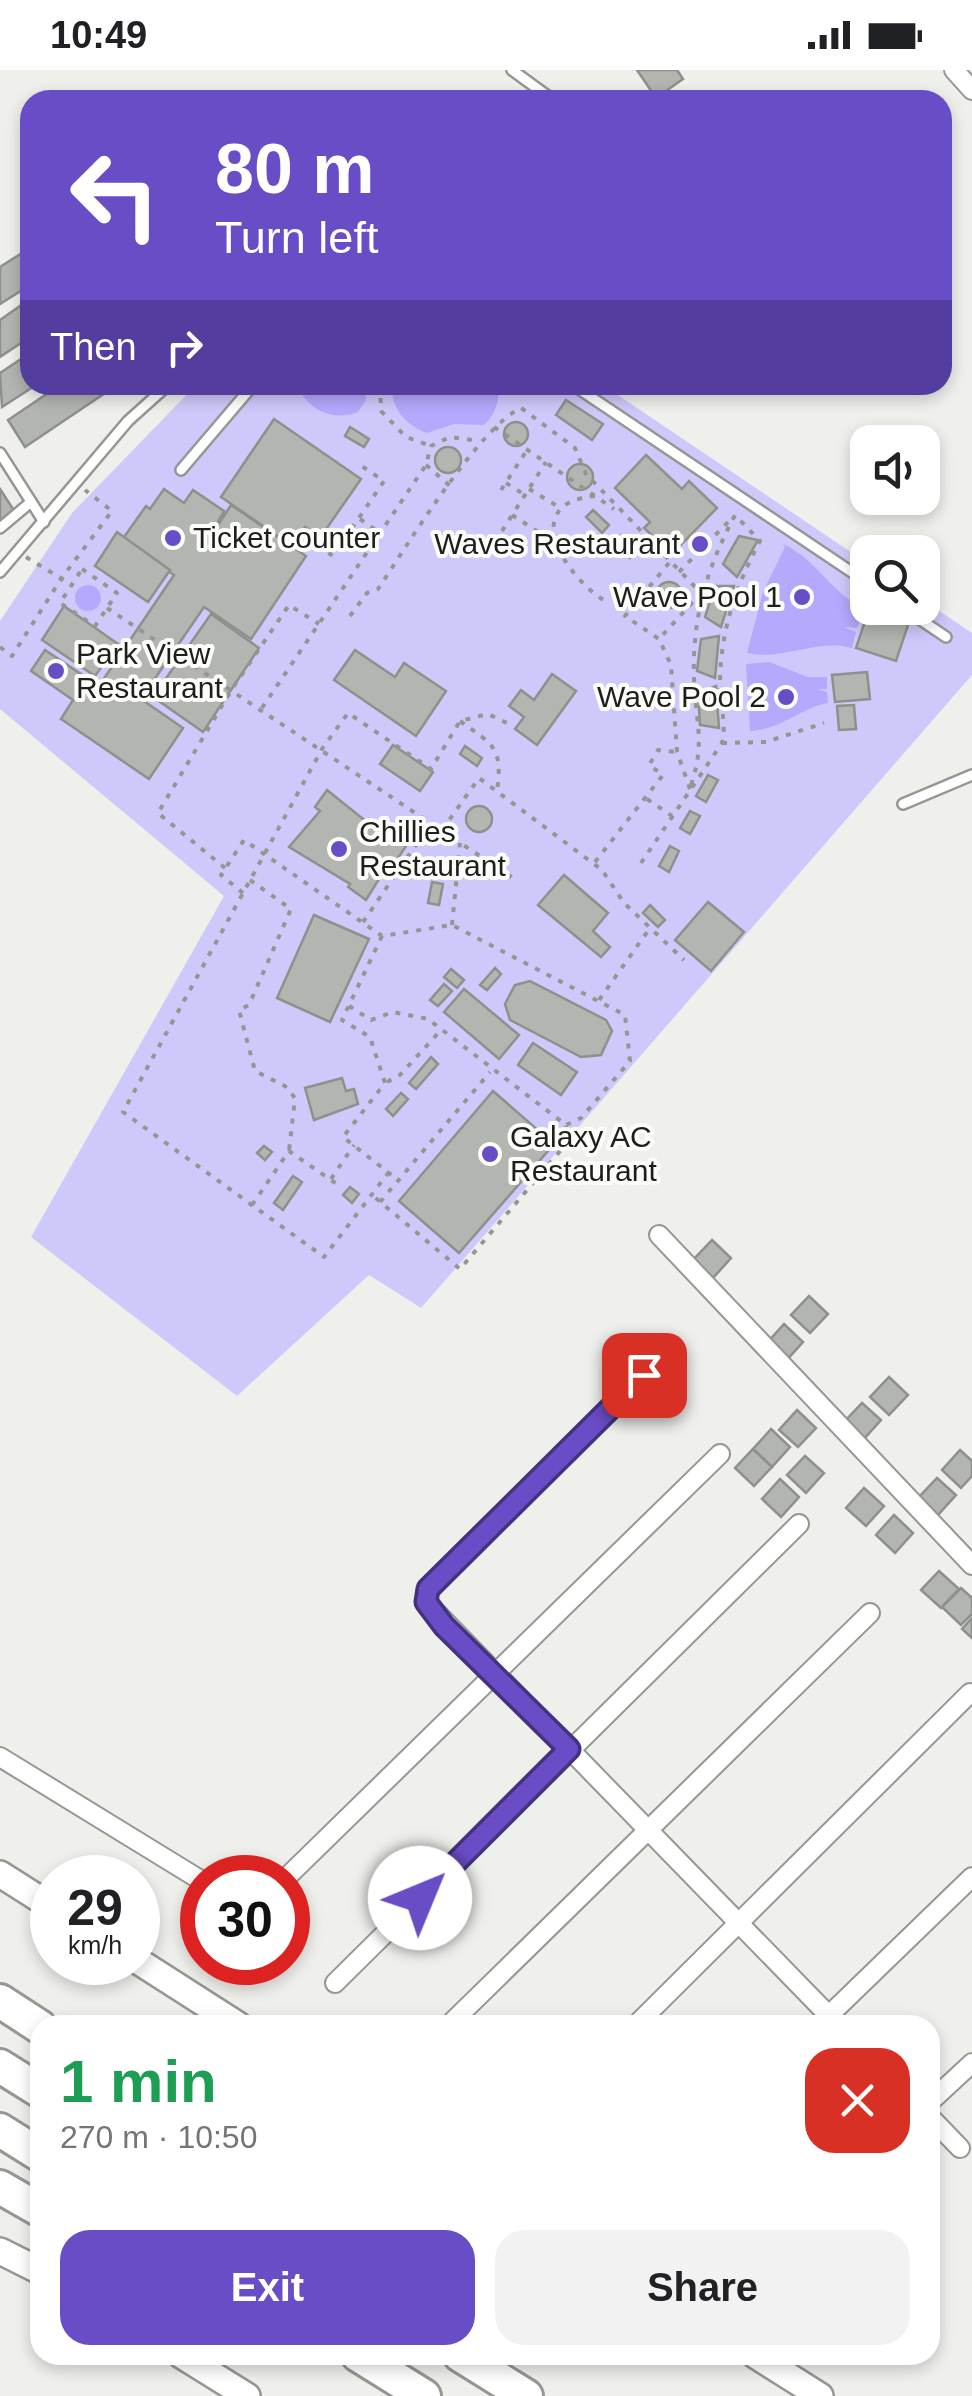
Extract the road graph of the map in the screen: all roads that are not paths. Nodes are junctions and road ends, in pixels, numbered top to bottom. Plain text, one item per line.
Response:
1 (512, 70) edge
2 (954, 70) edge
3 (539, 90) edge
4 (972, 90) edge
5 (157, 395) edge
6 (245, 395) edge
7 (589, 395) edge
8 (0, 453) edge
9 (181, 470) dead end
10 (31, 502) junction
11 (44, 522) junction
12 (0, 528) edge
13 (850, 570) edge
14 (0, 572) edge
15 (929, 625) edge
16 (946, 637) dead end
17 (972, 775) edge
18 (903, 804) dead end
19 (659, 1236) dead end
20 (644, 1375) dead end
21 (720, 1454) dead end
22 (799, 1524) dead end
23 (972, 1565) edge
24 (870, 1613) dead end
25 (494, 1675) junction
26 (970, 1693) edge
27 (569, 1749) junction
28 (0, 1757) edge
29 (647, 1829) junction
30 (310, 1855) edge
31 (180, 1867) edge
32 (0, 1874) edge
33 (972, 1877) edge
34 (30, 1893) edge
35 (740, 1921) junction
36 (160, 1975) edge
37 (335, 1983) dead end
38 (222, 2015) edge
39 (459, 2015) edge
40 (646, 2015) edge
41 (823, 2015) edge
42 (836, 2015) edge
43 (972, 2063) edge
44 (0, 2066) edge
45 (30, 2085) edge
46 (940, 2093) edge
47 (940, 2127) edge
48 (0, 2130) edge
49 (960, 2148) dead end
50 (30, 2149) edge
51 (0, 2187) edge
52 (30, 2204) edge
53 (0, 2251) edge
54 (30, 2267) edge
55 (197, 2365) edge
56 (374, 2365) edge
57 (476, 2365) edge
58 (772, 2365) edge
59 (247, 2396) edge
60 (424, 2396) edge
61 (526, 2396) edge
62 (820, 2396) edge

1 - 3 lane
2 - 4 street
5 - 11 lane
6 - 9 lane
7 - 13 lane
8 - 10 lane
10 - 11 lane
10 - 12 lane
11 - 14 lane
15 - 16 lane
17 - 18 lane
19 - 23 street
20 - 25 street
21 - 25 street
22 - 27 street
24 - 29 street
25 - 27 street
25 - 30 street
26 - 35 street
27 - 29 street
27 - 37 street
28 - 31 street
29 - 35 street
29 - 39 street
32 - 34 main road
33 - 42 street
35 - 40 street
35 - 41 street
36 - 38 main road
43 - 46 street
44 - 45 highway
47 - 49 street
48 - 50 highway
51 - 52 highway
53 - 54 main road
55 - 59 main road
56 - 60 highway
57 - 61 highway
58 - 62 main road

